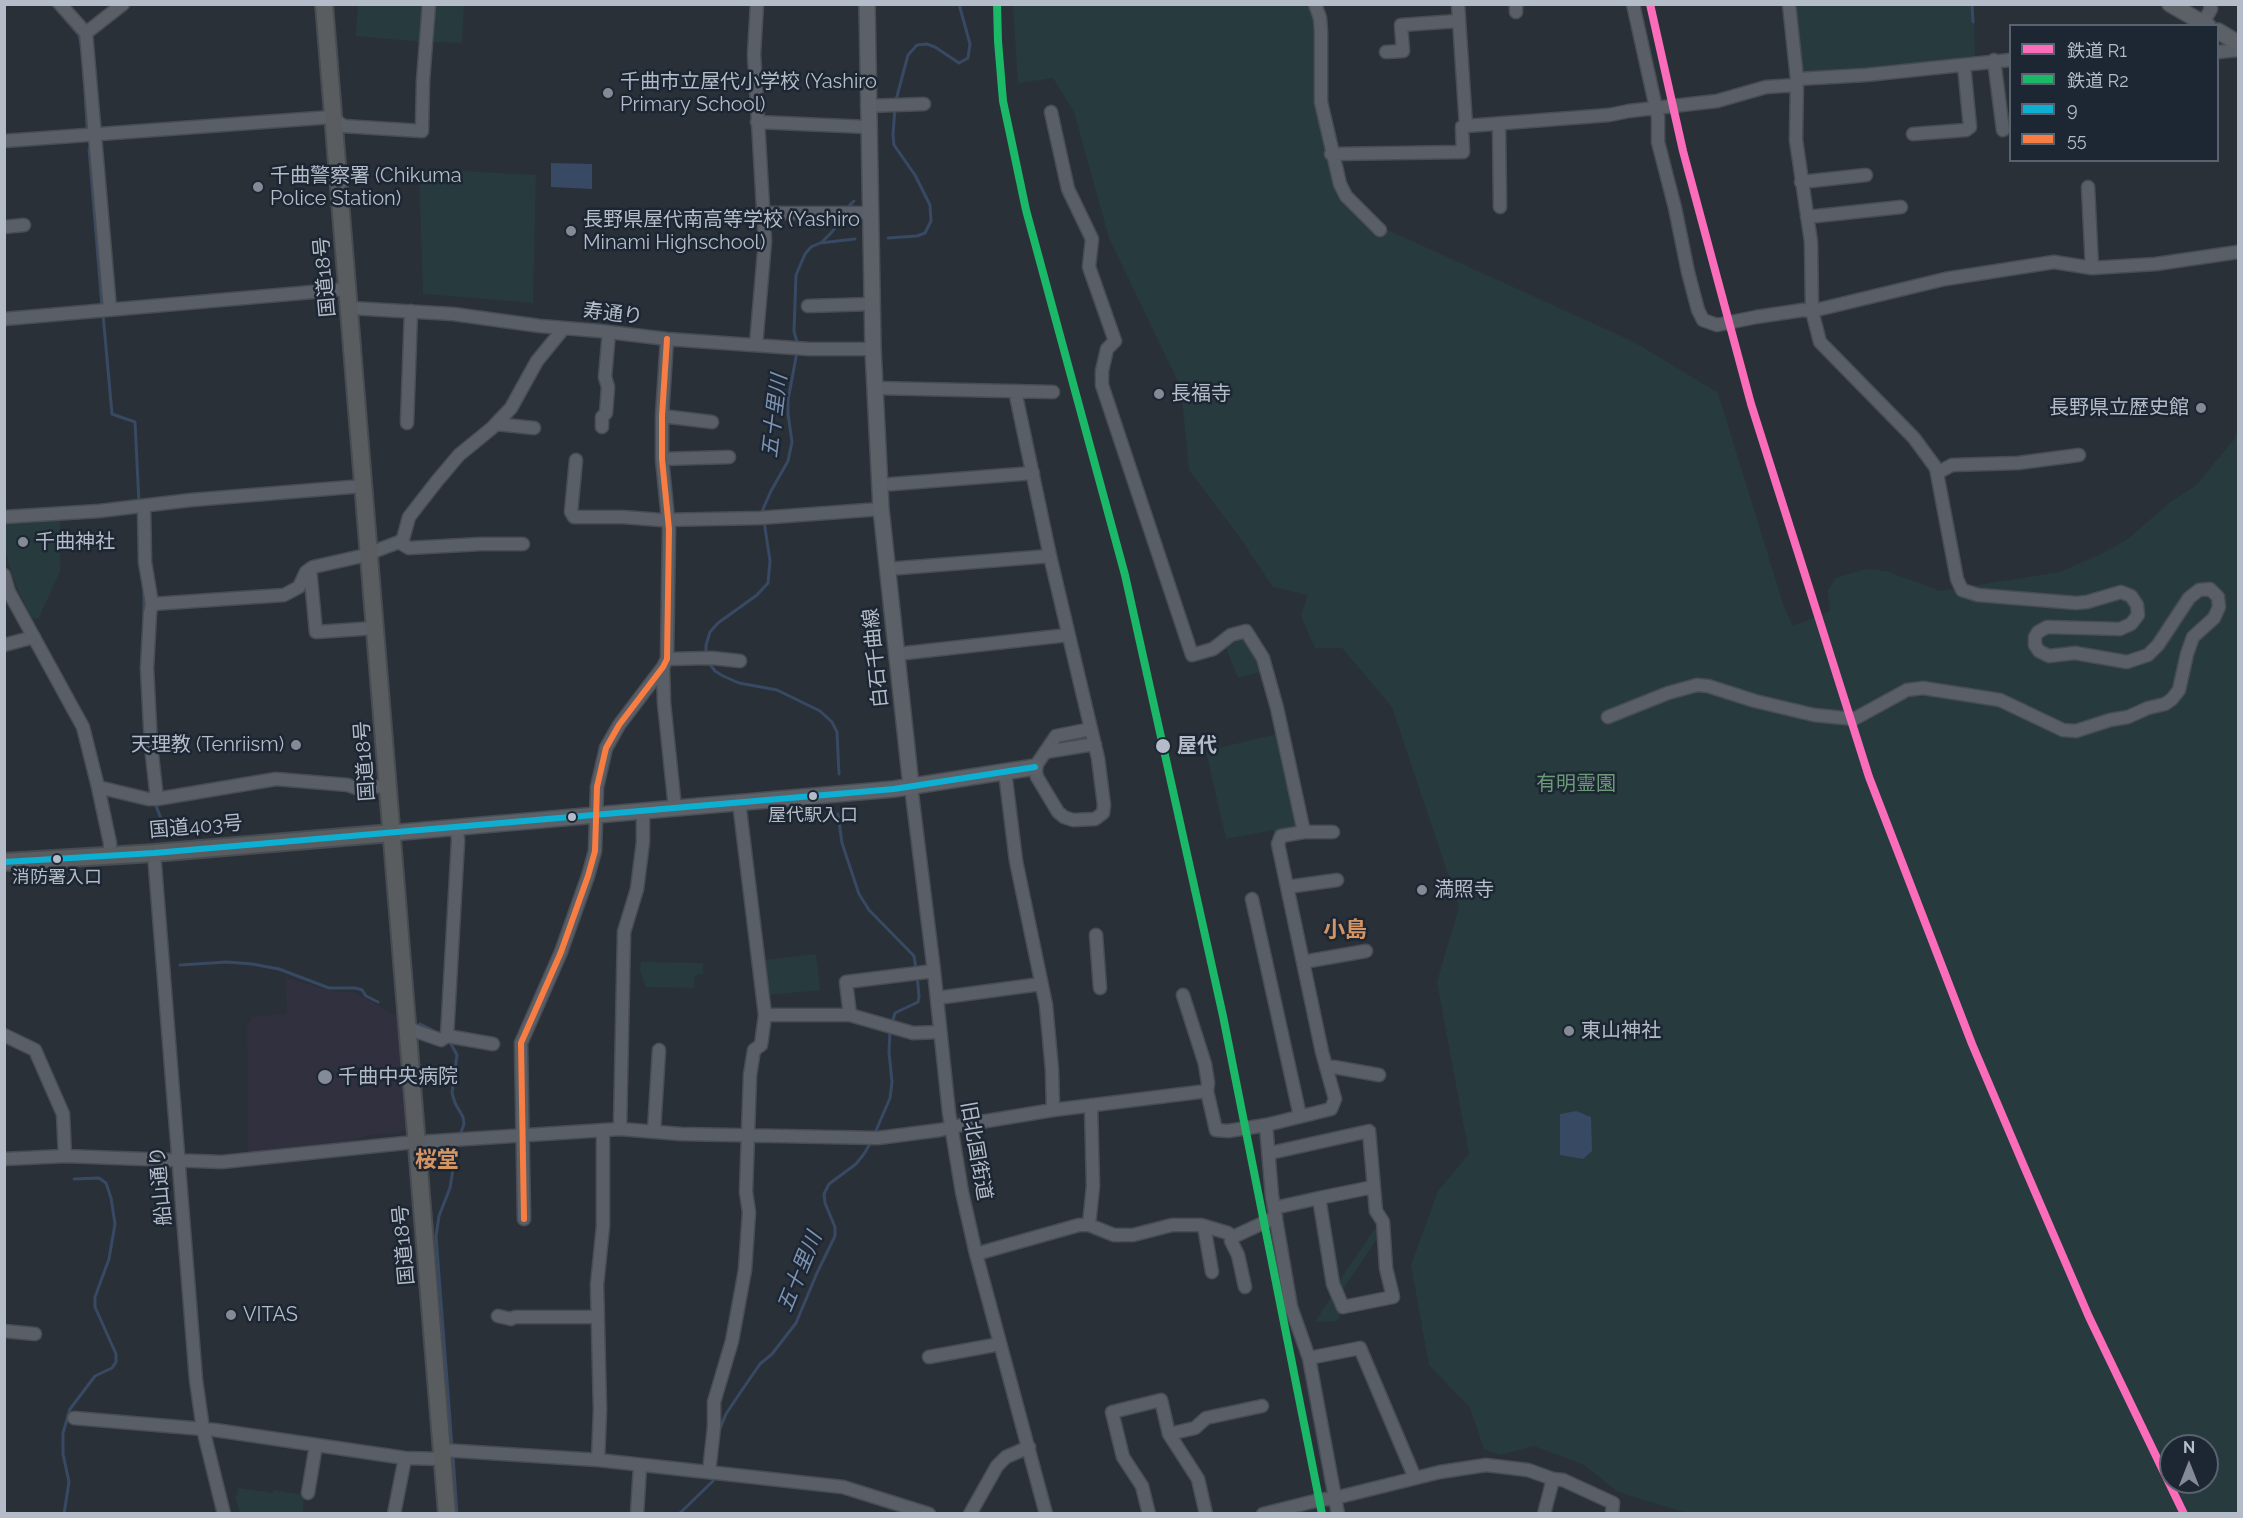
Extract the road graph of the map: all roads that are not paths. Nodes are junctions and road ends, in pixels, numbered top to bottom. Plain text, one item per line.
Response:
1 (60, 4) edge
2 (123, 4) edge
3 (324, 4) edge
4 (429, 4) edge
5 (757, 4) edge
6 (867, 4) edge
7 (1316, 4) edge
8 (1458, 4) edge
9 (1633, 4) edge
10 (1789, 4) edge
11 (2170, 4) edge
12 (2210, 4) edge
13 (1458, 21) junction
14 (2206, 24) edge
15 (2219, 32) edge
16 (86, 33) junction
17 (2238, 42) edge
18 (2238, 50) edge
19 (1386, 52) dead end
20 (2219, 52) edge
21 (1994, 60) junction
22 (2009, 60) edge
23 (1964, 65) junction
24 (1797, 82) junction
25 (924, 104) dead end
26 (867, 106) junction
27 (1656, 107) junction
28 (1051, 112) dead end
29 (332, 117) junction
30 (757, 122) junction
31 (1499, 124) junction
32 (1466, 126) junction
33 (868, 127) junction
34 (2003, 130) dead end
35 (1913, 134) dead end
36 (95, 135) junction
37 (4, 141) edge
38 (1331, 154) junction
39 (1866, 175) dead end
40 (1801, 182) junction
41 (2088, 187) dead end
42 (1500, 207) dead end
43 (1901, 207) dead end
44 (763, 213) junction
45 (870, 213) junction
46 (1807, 217) junction
47 (24, 225) dead end
48 (4, 227) edge
49 (1380, 230) dead end
50 (2238, 252) edge
51 (2092, 268) junction
52 (347, 289) junction
53 (872, 304) junction
54 (808, 306) dead end
55 (350, 308) junction
56 (105, 310) junction
57 (411, 311) junction
58 (1812, 311) junction
59 (4, 319) edge
60 (564, 328) junction
61 (609, 332) junction
62 (667, 339) junction
63 (756, 345) junction
64 (873, 349) junction
65 (875, 388) junction
66 (1015, 391) junction
67 (1053, 392) dead end
68 (662, 416) junction
69 (712, 422) dead end
70 (407, 423) dead end
71 (496, 424) junction
72 (602, 427) dead end
73 (534, 428) dead end
74 (2079, 454) dead end
75 (729, 457) dead end
76 (662, 459) junction
77 (576, 460) dead end
78 (1032, 473) junction
79 (1937, 473) junction
80 (880, 485) junction
81 (363, 486) junction
82 (139, 507) junction
83 (881, 509) junction
84 (4, 517) edge
85 (668, 518) junction
86 (399, 542) junction
87 (523, 544) dead end
88 (369, 554) junction
89 (1050, 556) junction
90 (310, 569) junction
91 (887, 569) junction
92 (4, 575) edge
93 (152, 604) junction
94 (375, 628) junction
95 (1068, 635) junction
96 (33, 637) junction
97 (4, 645) edge
98 (897, 654) junction
99 (740, 661) dead end
100 (665, 663) junction
101 (1608, 717) dead end
102 (1091, 729) junction
103 (1095, 744) junction
104 (1045, 752) junction
105 (1035, 767) junction
106 (1005, 772) junction
107 (388, 786) junction
108 (911, 786) junction
109 (98, 787) junction
110 (157, 799) junction
111 (739, 802) junction
112 (675, 808) junction
113 (643, 811) junction
114 (595, 815) junction
115 (457, 827) junction
116 (1304, 832) junction
117 (1333, 832) dead end
118 (392, 833) junction
119 (154, 853) junction
120 (110, 856) junction
121 (4, 862) edge
122 (1337, 880) dead end
123 (1287, 887) junction
124 (1252, 899) dead end
125 (1096, 935) dead end
126 (1366, 951) dead end
127 (1303, 962) junction
128 (934, 971) junction
129 (1041, 984) junction
130 (1100, 988) dead end
131 (1183, 995) dead end
132 (937, 998) junction
133 (765, 1015) junction
134 (850, 1015) junction
135 (407, 1028) junction
136 (940, 1032) junction
137 (4, 1035) edge
138 (444, 1038) junction
139 (494, 1044) dead end
140 (659, 1050) dead end
141 (1326, 1067) junction
142 (1379, 1075) dead end
143 (1207, 1091) junction
144 (1091, 1105) junction
145 (1053, 1110) junction
146 (1300, 1116) junction
147 (1266, 1125) junction
148 (951, 1128) junction
149 (621, 1129) junction
150 (603, 1130) junction
151 (654, 1131) junction
152 (524, 1134) junction
153 (747, 1135) junction
154 (417, 1142) junction
155 (1270, 1153) junction
156 (65, 1156) junction
157 (4, 1159) edge
158 (178, 1160) junction
159 (1373, 1187) junction
160 (1319, 1198) junction
161 (1275, 1212) junction
162 (524, 1219) dead end
163 (1089, 1225) junction
164 (1204, 1226) junction
165 (1233, 1237) junction
166 (976, 1254) junction
167 (1212, 1272) dead end
168 (1245, 1287) dead end
169 (498, 1316) dead end
170 (597, 1317) junction
171 (4, 1331) edge
172 (35, 1335) dead end
173 (1000, 1344) junction
174 (929, 1357) dead end
175 (1309, 1358) junction
176 (1262, 1406) dead end
177 (74, 1418) dead end
178 (203, 1429) junction
179 (1169, 1434) junction
180 (316, 1445) junction
181 (1029, 1447) junction
182 (442, 1455) junction
183 (405, 1458) junction
184 (598, 1460) junction
185 (640, 1466) junction
186 (713, 1472) junction
187 (1415, 1478) junction
188 (1553, 1479) junction
189 (308, 1493) dead end
190 (1335, 1498) junction
191 (1612, 1508) edge
192 (224, 1514) edge
193 (394, 1514) edge
194 (447, 1514) edge
195 (637, 1514) edge
196 (929, 1514) edge
197 (970, 1514) edge
198 (1046, 1514) edge
199 (1149, 1514) edge
200 (1206, 1514) edge
201 (1263, 1514) edge
202 (1338, 1514) edge
203 (1544, 1514) edge

1 - 16 street
2 - 16 street
3 - 29 highway, 国道18号
4 - 29 street
5 - 30 street
6 - 26 main road, 白石千曲線
7 - 38 street
8 - 13 street
9 - 27 street
10 - 24 street
11 - 14 main road
12 - 14 street
13 - 19 street
13 - 32 street
15 - 17 main road
16 - 36 street
18 - 20 street
21 - 22 street
21 - 23 street
21 - 34 street
23 - 24 street
23 - 35 street
24 - 27 street
24 - 40 street
25 - 26 street
26 - 33 main road, 白石千曲線
27 - 31 street
27 - 58 street
28 - 116 street
29 - 36 street
29 - 52 highway, 国道18号
30 - 33 street
30 - 44 street
31 - 32 street
31 - 42 street
32 - 38 street
33 - 45 main road, 白石千曲線
36 - 37 street
36 - 56 street
38 - 49 street
39 - 40 street
40 - 46 street
41 - 51 street
43 - 46 street
44 - 45 street
44 - 63 street
45 - 53 main road, 白石千曲線
46 - 58 street
47 - 48 street
50 - 51 street
51 - 58 street
52 - 55 highway, 国道18号
52 - 56 street
53 - 54 street
53 - 64 main road, 白石千曲線
55 - 57 street, 寿通り
55 - 81 highway, 国道18号
56 - 59 street
57 - 60 street, 寿通り
57 - 70 street
58 - 79 street
60 - 61 street, 寿通り
60 - 71 street
61 - 62 street, 寿通り
61 - 72 street
62 - 63 street, 寿通り
62 - 68 street
63 - 64 street, 寿通り
64 - 65 main road, 白石千曲線
65 - 66 street
65 - 80 main road, 白石千曲線
66 - 67 street
66 - 78 street
68 - 69 street
68 - 76 street
71 - 73 street
71 - 86 street
74 - 79 street
75 - 76 street
76 - 85 street
77 - 85 street
78 - 80 street
78 - 89 street
79 - 101 street
80 - 83 main road, 白石千曲線
81 - 82 street
81 - 88 highway, 国道18号
82 - 84 street
82 - 93 street
83 - 85 street
83 - 91 main road, 白石千曲線
85 - 100 street
86 - 87 street
86 - 88 street
88 - 90 street
88 - 94 highway, 国道18号
89 - 91 street
89 - 95 street
90 - 93 street
90 - 94 street
91 - 98 main road, 白石千曲線
92 - 96 street
93 - 110 street
94 - 107 highway, 国道18号
95 - 98 street
95 - 102 street
96 - 97 street
96 - 109 street
98 - 108 main road, 白石千曲線
99 - 100 street
100 - 112 street
100 - 114 street
102 - 103 street
102 - 104 street
103 - 104 street
103 - 105 street
104 - 105 street
105 - 106 main road
106 - 108 main road
106 - 129 street
107 - 110 street
107 - 118 highway, 国道18号
108 - 111 main road
108 - 128 street, 旧北国街道
109 - 110 street
109 - 120 street
111 - 112 main road
111 - 133 street
112 - 113 main road
113 - 114 main road
113 - 149 street
114 - 115 main road
114 - 152 street
115 - 118 main road
115 - 138 street
116 - 117 street
116 - 123 street
118 - 119 highway, 国道403号
118 - 135 highway, 国道18号
119 - 120 highway, 国道403号
119 - 158 street, 船山通り
120 - 121 highway, 国道403号
122 - 123 street
123 - 127 street
124 - 146 street
125 - 130 street
126 - 127 street
127 - 141 street
128 - 132 street, 旧北国街道
128 - 134 street
129 - 132 street
129 - 145 street
131 - 143 street
132 - 136 street, 旧北国街道
133 - 134 street
133 - 153 street
134 - 136 street
135 - 138 street
135 - 154 highway, 国道18号
136 - 148 street, 旧北国街道
137 - 156 street
138 - 139 street
140 - 151 street
141 - 142 street
141 - 146 street
143 - 144 street
143 - 147 street
144 - 145 street
144 - 163 street
145 - 148 street
146 - 147 street
147 - 155 street
148 - 153 street
148 - 166 street, 旧北国街道
149 - 150 street
149 - 151 street
150 - 152 street
150 - 170 street
151 - 153 street
152 - 154 street
152 - 162 street
153 - 186 street
154 - 158 street
154 - 182 highway, 国道18号
155 - 159 street
155 - 161 street
156 - 157 street
156 - 158 street
158 - 178 street, 船山通り
159 - 160 street
159 - 160 street
160 - 161 street
161 - 165 street
161 - 175 street
163 - 164 street
163 - 166 street
164 - 165 street
164 - 167 street
165 - 168 street
166 - 173 street, 旧北国街道
169 - 170 street
170 - 184 street
171 - 172 street
173 - 174 street
173 - 181 street, 旧北国街道
175 - 187 street
175 - 190 street
176 - 179 street
177 - 178 street
178 - 180 street
178 - 192 street, 船山通り
179 - 199 street
179 - 200 street
180 - 183 street
180 - 189 street
181 - 197 street
181 - 198 street, 旧北国街道
182 - 183 street
182 - 184 street
182 - 194 highway, 国道18号
183 - 193 street
184 - 185 street
185 - 186 street
185 - 195 street
186 - 196 street
187 - 188 street
187 - 190 street
188 - 191 street
188 - 203 street
190 - 201 street
190 - 202 street

